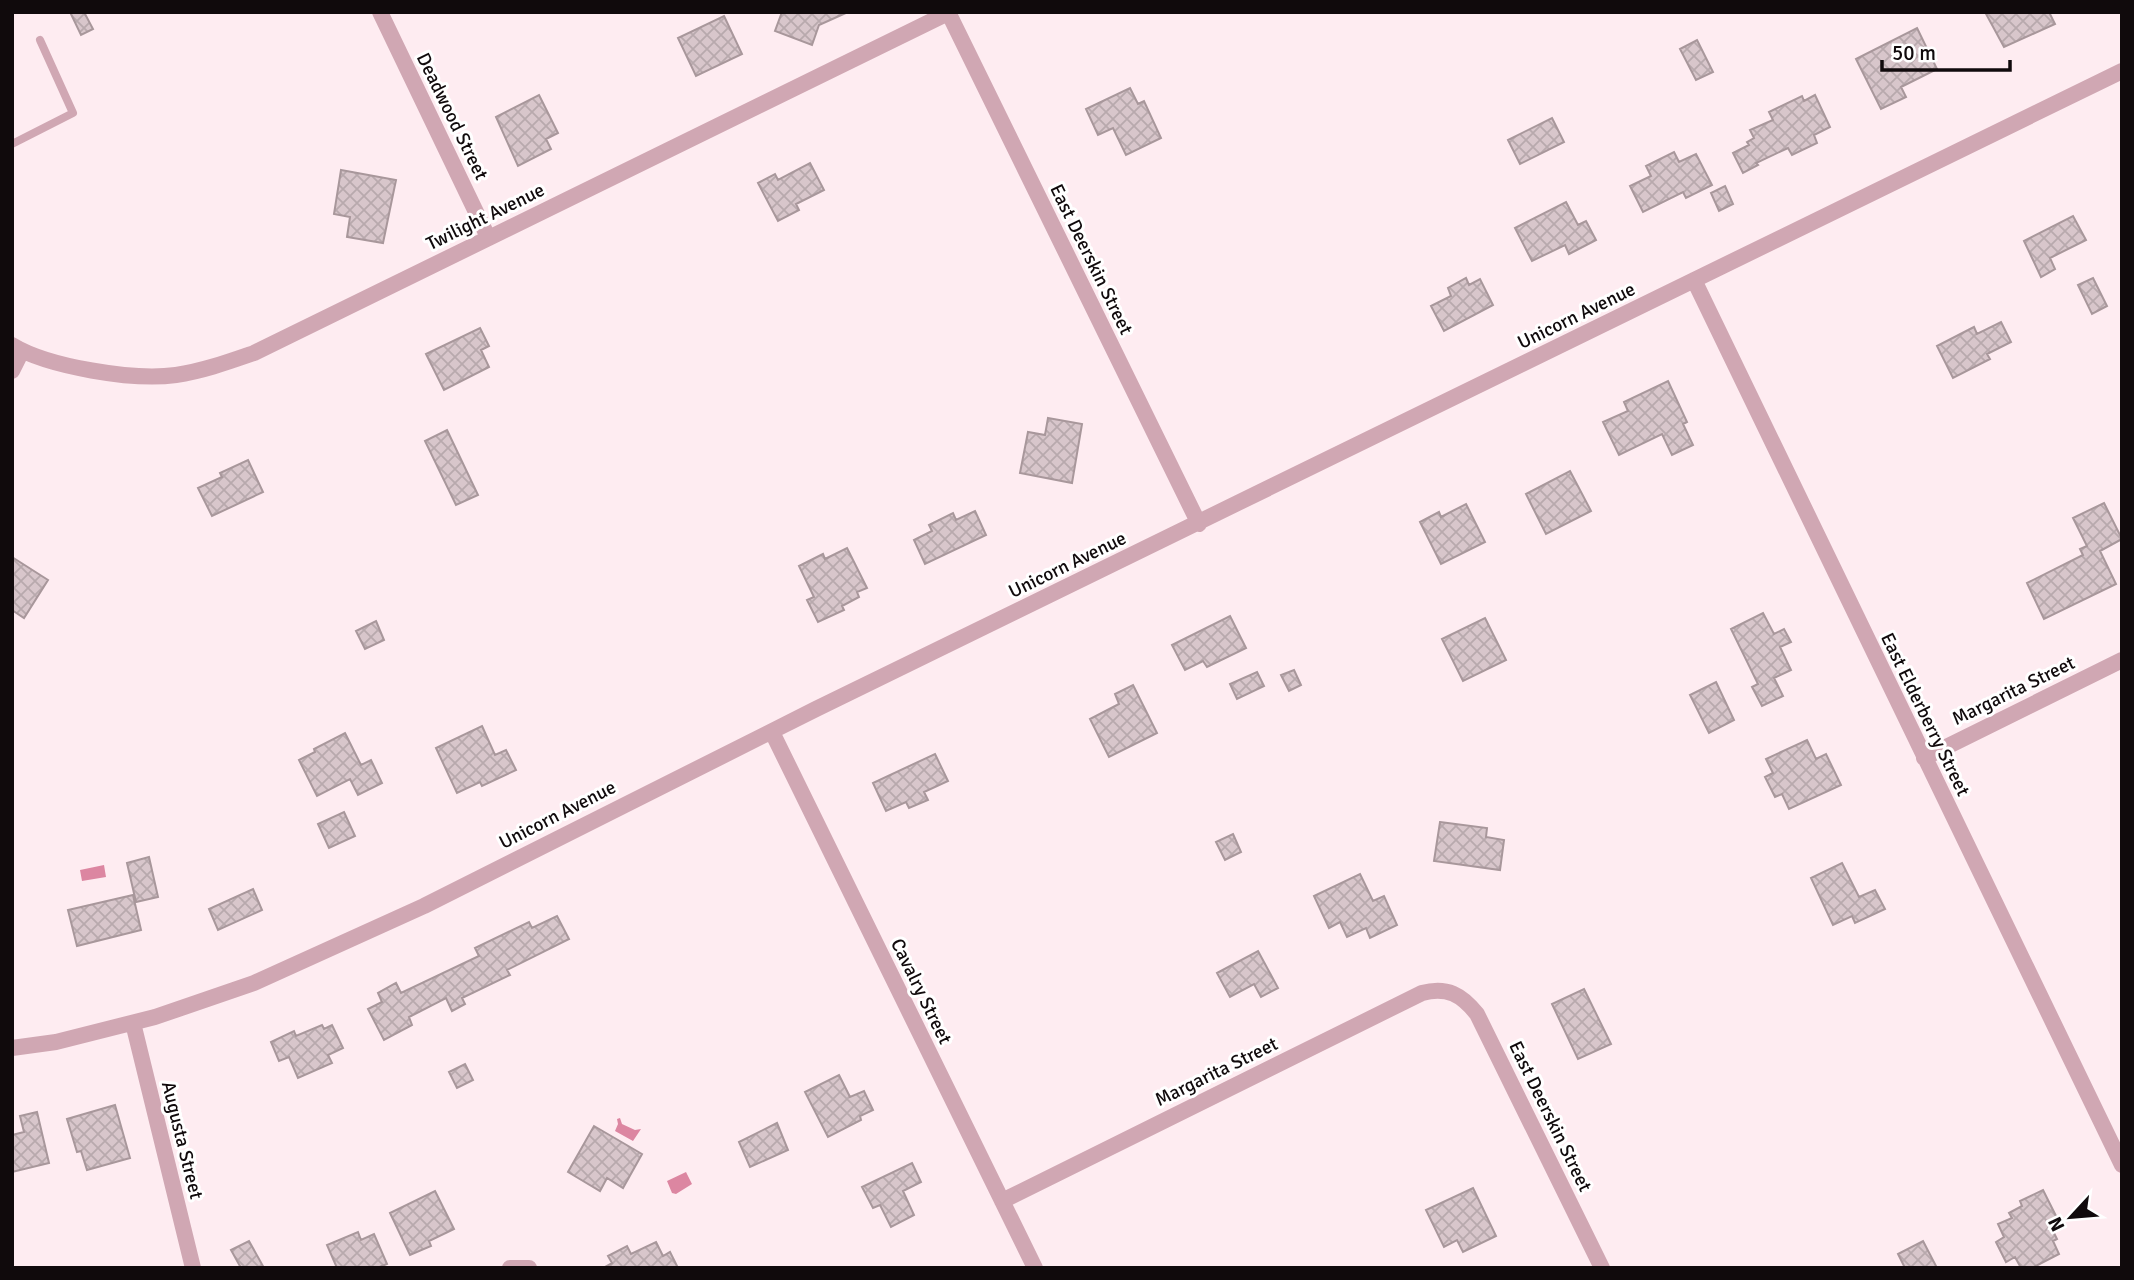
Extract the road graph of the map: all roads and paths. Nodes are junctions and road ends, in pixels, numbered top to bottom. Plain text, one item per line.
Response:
1 (380, 12) edge
2 (948, 13) edge
3 (40, 40) dead end
4 (2122, 71) edge
5 (12, 144) edge
6 (488, 237) junction
7 (1694, 281) junction
8 (17, 348) edge
9 (12, 371) edge
10 (1199, 524) junction
11 (2122, 660) edge
12 (772, 733) junction
13 (1924, 758) junction
14 (1451, 991) joint
15 (133, 1023) junction
16 (12, 1048) edge
17 (2122, 1165) edge
18 (1002, 1201) junction
19 (193, 1268) edge
20 (1035, 1268) edge
21 (1602, 1268) edge

1 - 6 street, Deadwood Street
2 - 6 street, Twilight Avenue
2 - 10 street, East Deerskin Street
3 - 5 lane
4 - 7 street, Unicorn Avenue
6 - 8 street, Twilight Avenue
7 - 10 street, Unicorn Avenue
7 - 13 street, East Elderberry Street
8 - 9 street
10 - 12 street, Unicorn Avenue
11 - 13 street, Margarita Street
12 - 15 street, Unicorn Avenue
12 - 18 street, Cavalry Street
13 - 17 street, East Elderberry Street
14 - 18 street, Margarita Street
14 - 21 street, East Deerskin Street
15 - 16 street, Unicorn Avenue
15 - 19 street, Augusta Street
18 - 20 street, Cavalry Street

